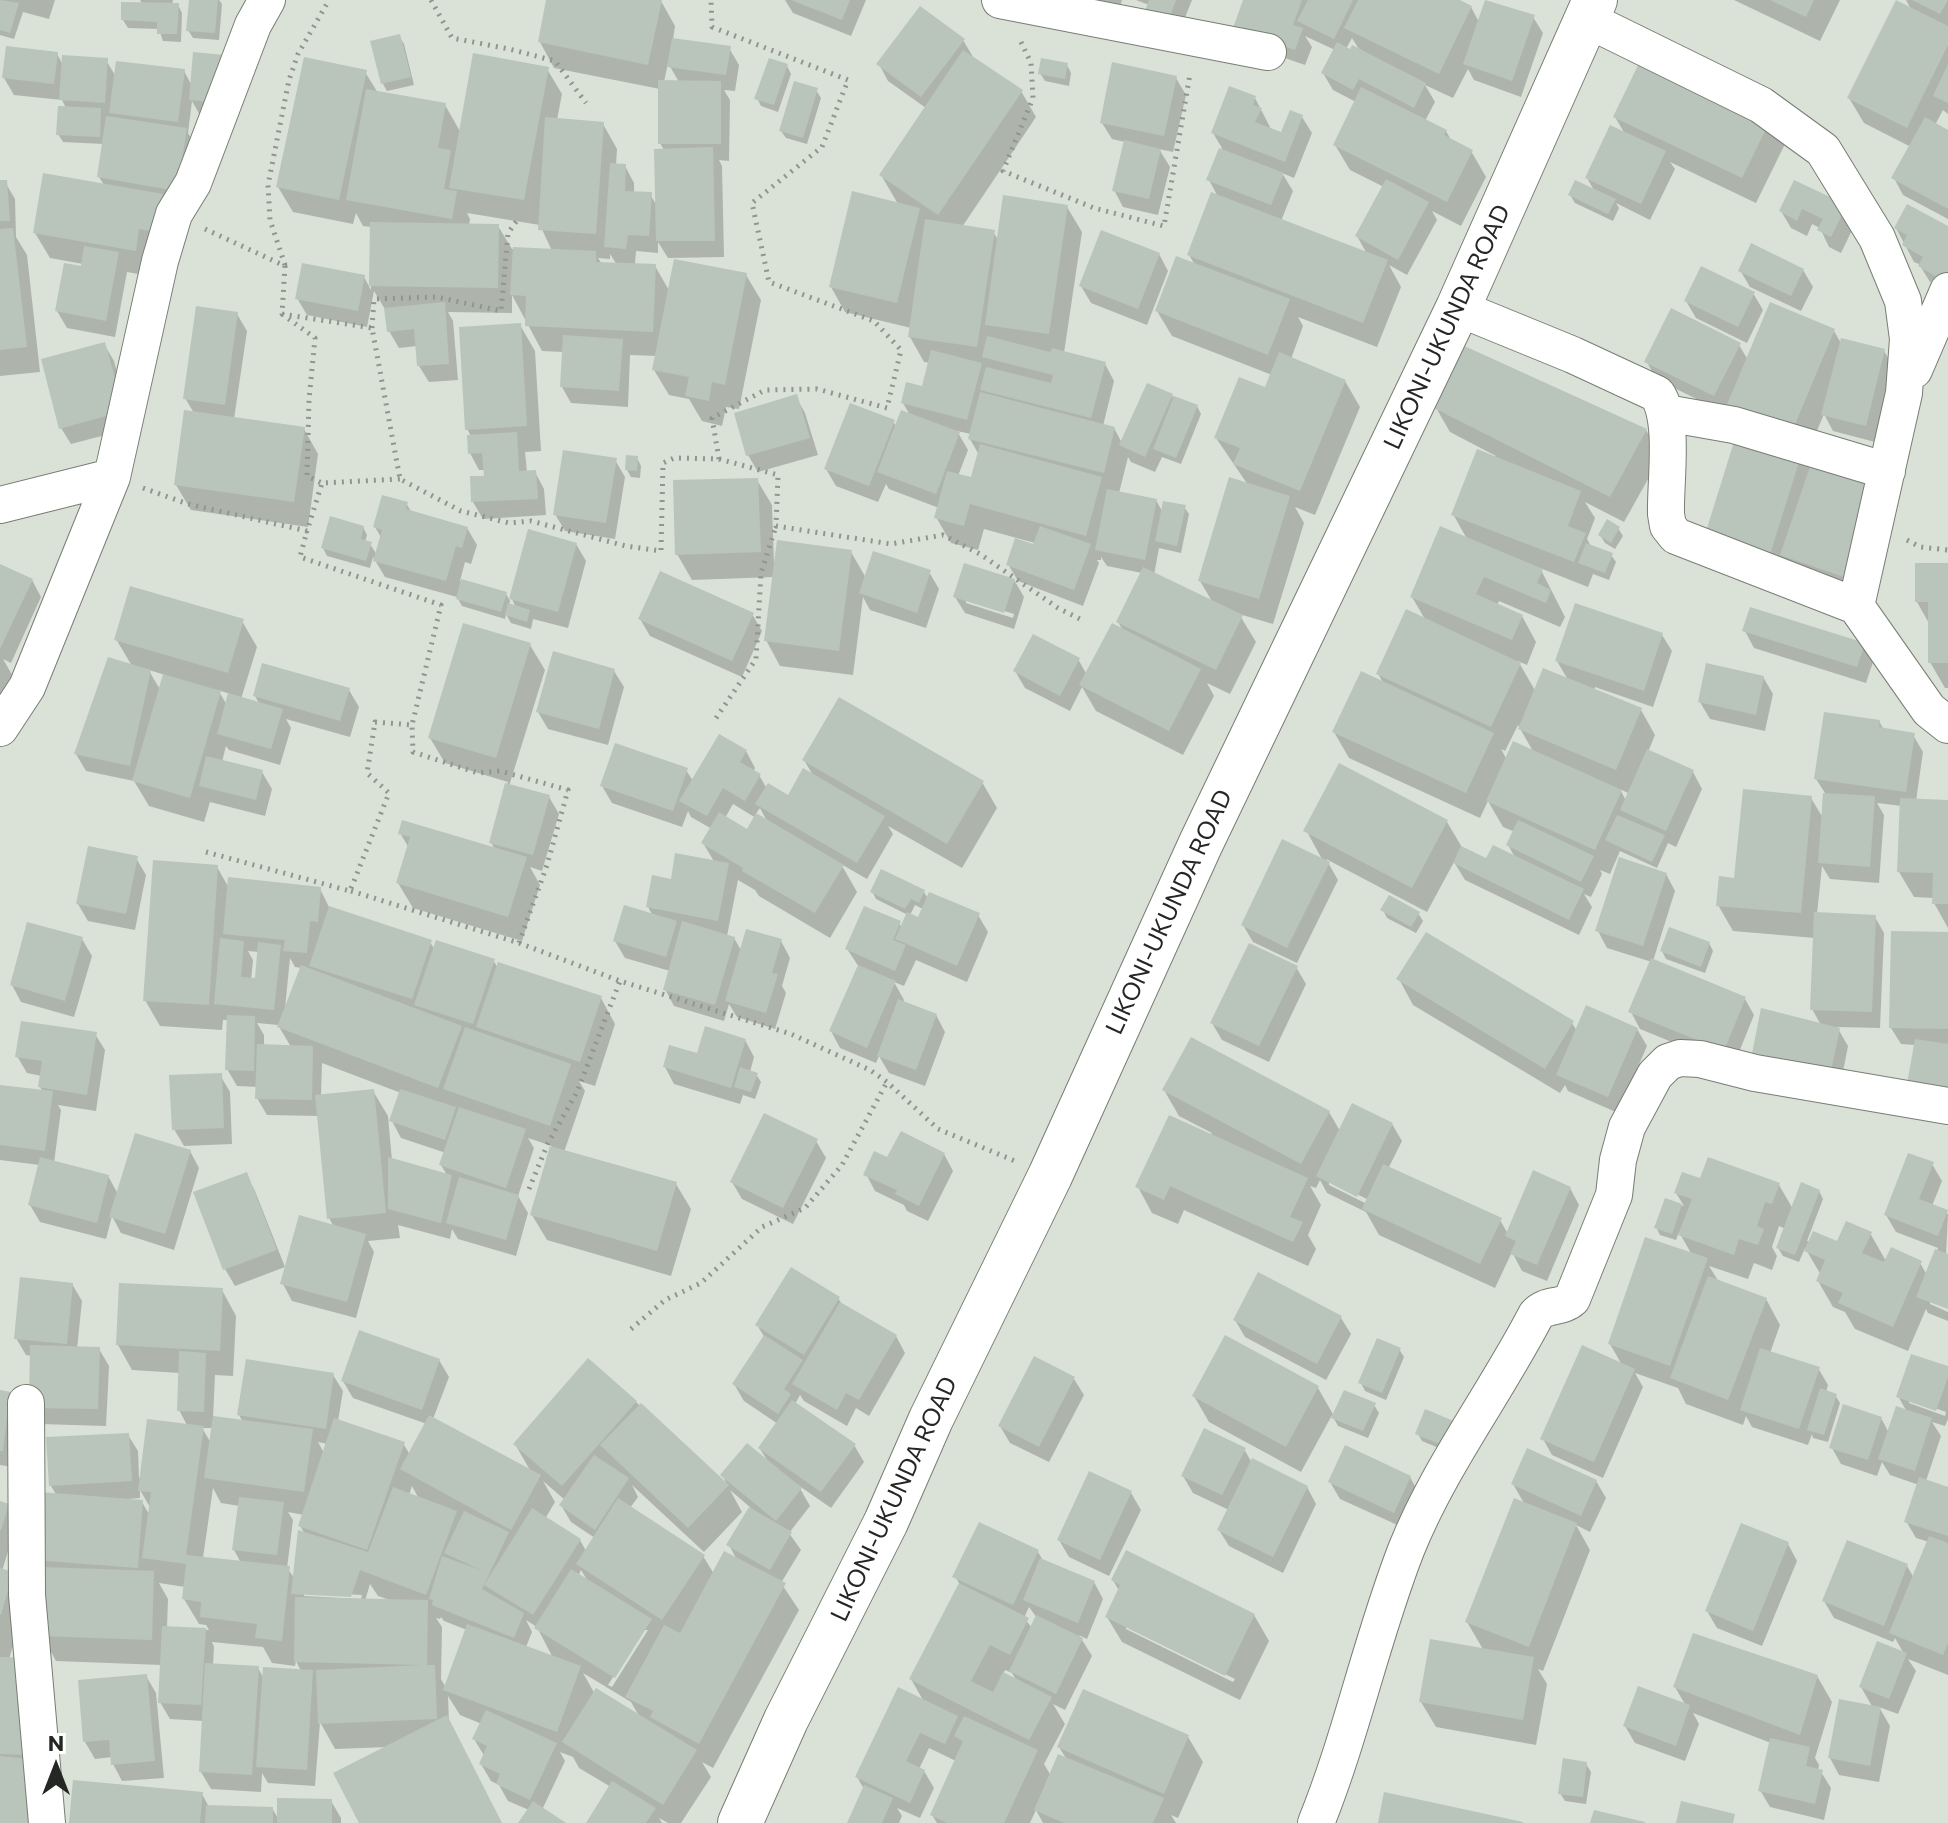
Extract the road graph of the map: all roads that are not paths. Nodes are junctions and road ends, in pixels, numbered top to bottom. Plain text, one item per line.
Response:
1 (267, 0) edge
2 (1001, 0) edge
3 (1590, 10) edge
4 (1268, 52) dead end
5 (1948, 291) edge
6 (1458, 308) junction
7 (1904, 393) junction
8 (1666, 413) junction
9 (1887, 471) junction
10 (112, 477) junction
11 (0, 505) edge
12 (1856, 606) junction
13 (1948, 725) edge
14 (0, 728) edge
15 (1948, 1106) edge
16 (26, 1403) dead end
17 (47, 1823) edge
18 (740, 1823) edge
19 (1316, 1823) edge

1 - 10 street
2 - 4 street
3 - 6 highway, LIKONI-UKUNDA ROAD
3 - 7 street
5 - 7 street
6 - 8 street
6 - 18 highway, LIKONI-UKUNDA ROAD
7 - 9 street
8 - 9 street
8 - 12 street
9 - 12 street
10 - 11 street
10 - 14 street
12 - 13 street
15 - 19 street
16 - 17 street

